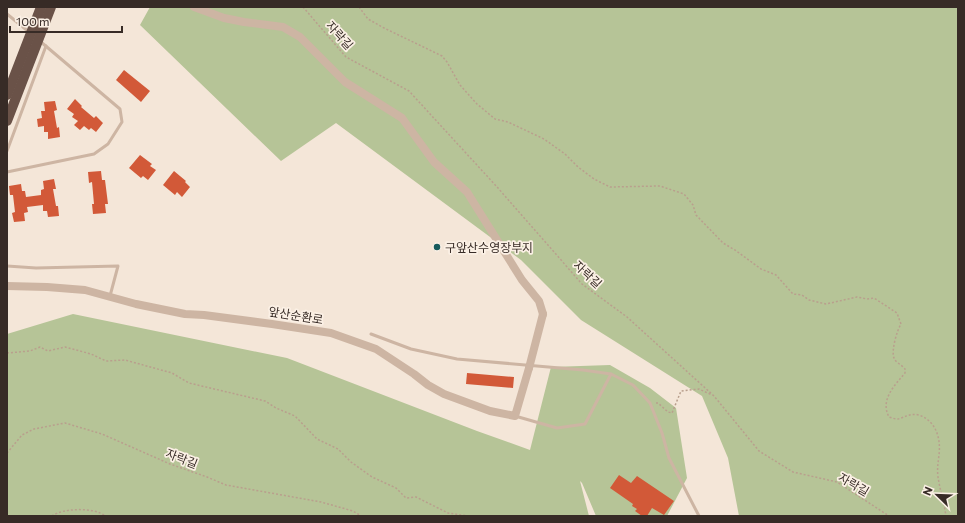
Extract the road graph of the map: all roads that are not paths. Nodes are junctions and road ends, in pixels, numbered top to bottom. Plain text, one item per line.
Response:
1 (41, 7) edge
2 (51, 7) edge
3 (194, 7) edge
4 (7, 14) edge
5 (46, 46) junction
6 (7, 95) edge
7 (7, 122) edge
8 (7, 151) edge
9 (7, 172) edge
10 (7, 266) edge
11 (9, 287) edge
12 (110, 298) junction
13 (371, 334) dead end
14 (611, 374) junction
15 (515, 416) junction
16 (699, 516) edge

1 - 6 highway, bridge
2 - 7 highway, bridge
3 - 15 street, bridge
4 - 5 lane
5 - 8 lane
5 - 9 lane
10 - 12 lane
11 - 12 street, 앞산순환로
12 - 15 street, 앞산순환로
13 - 14 lane
14 - 15 lane
14 - 16 lane

